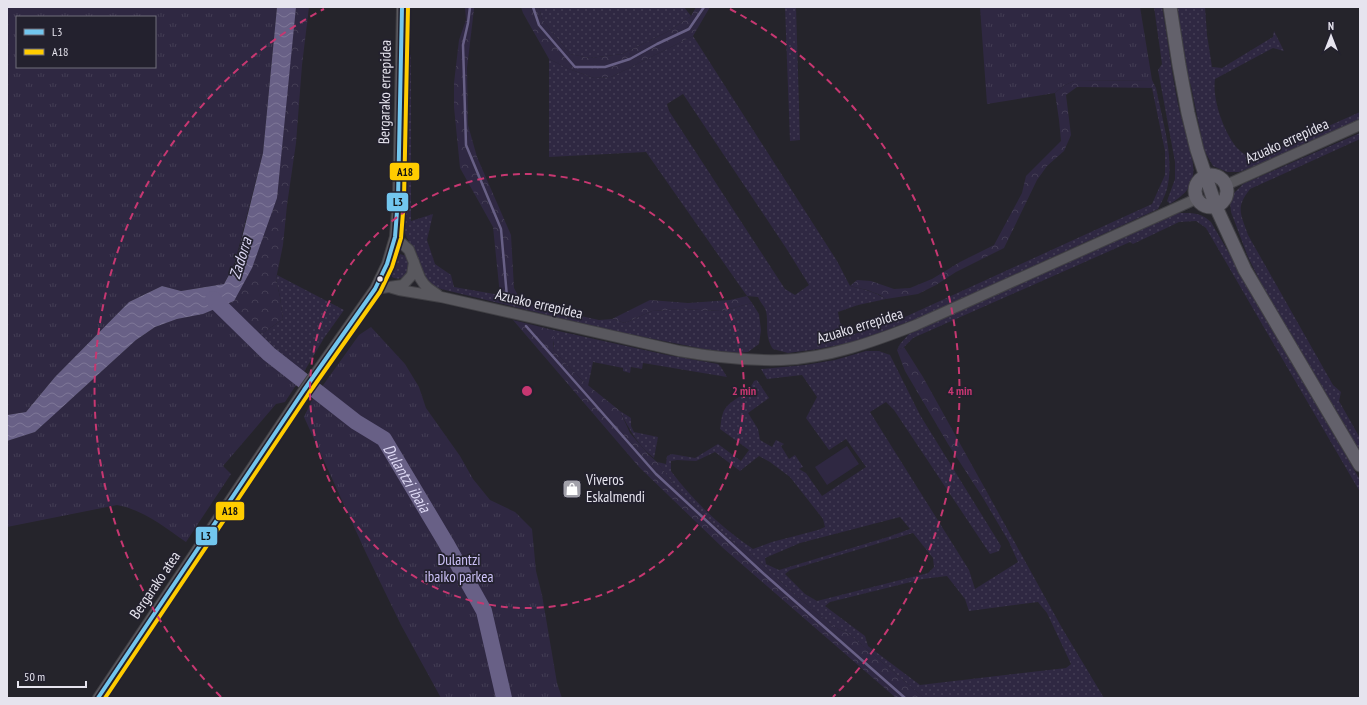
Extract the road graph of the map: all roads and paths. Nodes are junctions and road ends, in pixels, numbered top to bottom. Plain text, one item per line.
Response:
1 (402, 7) edge
2 (1170, 7) edge
3 (1360, 125) edge
4 (1205, 176) junction
5 (1226, 185) junction
6 (1196, 199) junction
7 (1216, 207) junction
8 (395, 237) junction
9 (414, 262) junction
10 (392, 288) junction
11 (375, 289) junction
12 (441, 297) junction
13 (304, 390) joint
14 (1360, 465) edge
15 (98, 698) edge

1 - 8 street, Bergarako errepidea
2 - 4 main road
3 - 5 street, Azuako errepidea
4 - 5 main road
4 - 6 main road
4 - 7 main road
5 - 7 main road
6 - 7 main road
6 - 12 street, Azuako errepidea
7 - 14 main road
8 - 9 street
8 - 11 street, Bergarako errepidea
9 - 10 street
9 - 12 street
10 - 11 street
10 - 12 street, Azuako errepidea
11 - 13 street, Bergarako errepidea
13 - 15 street, Bergarako atea

